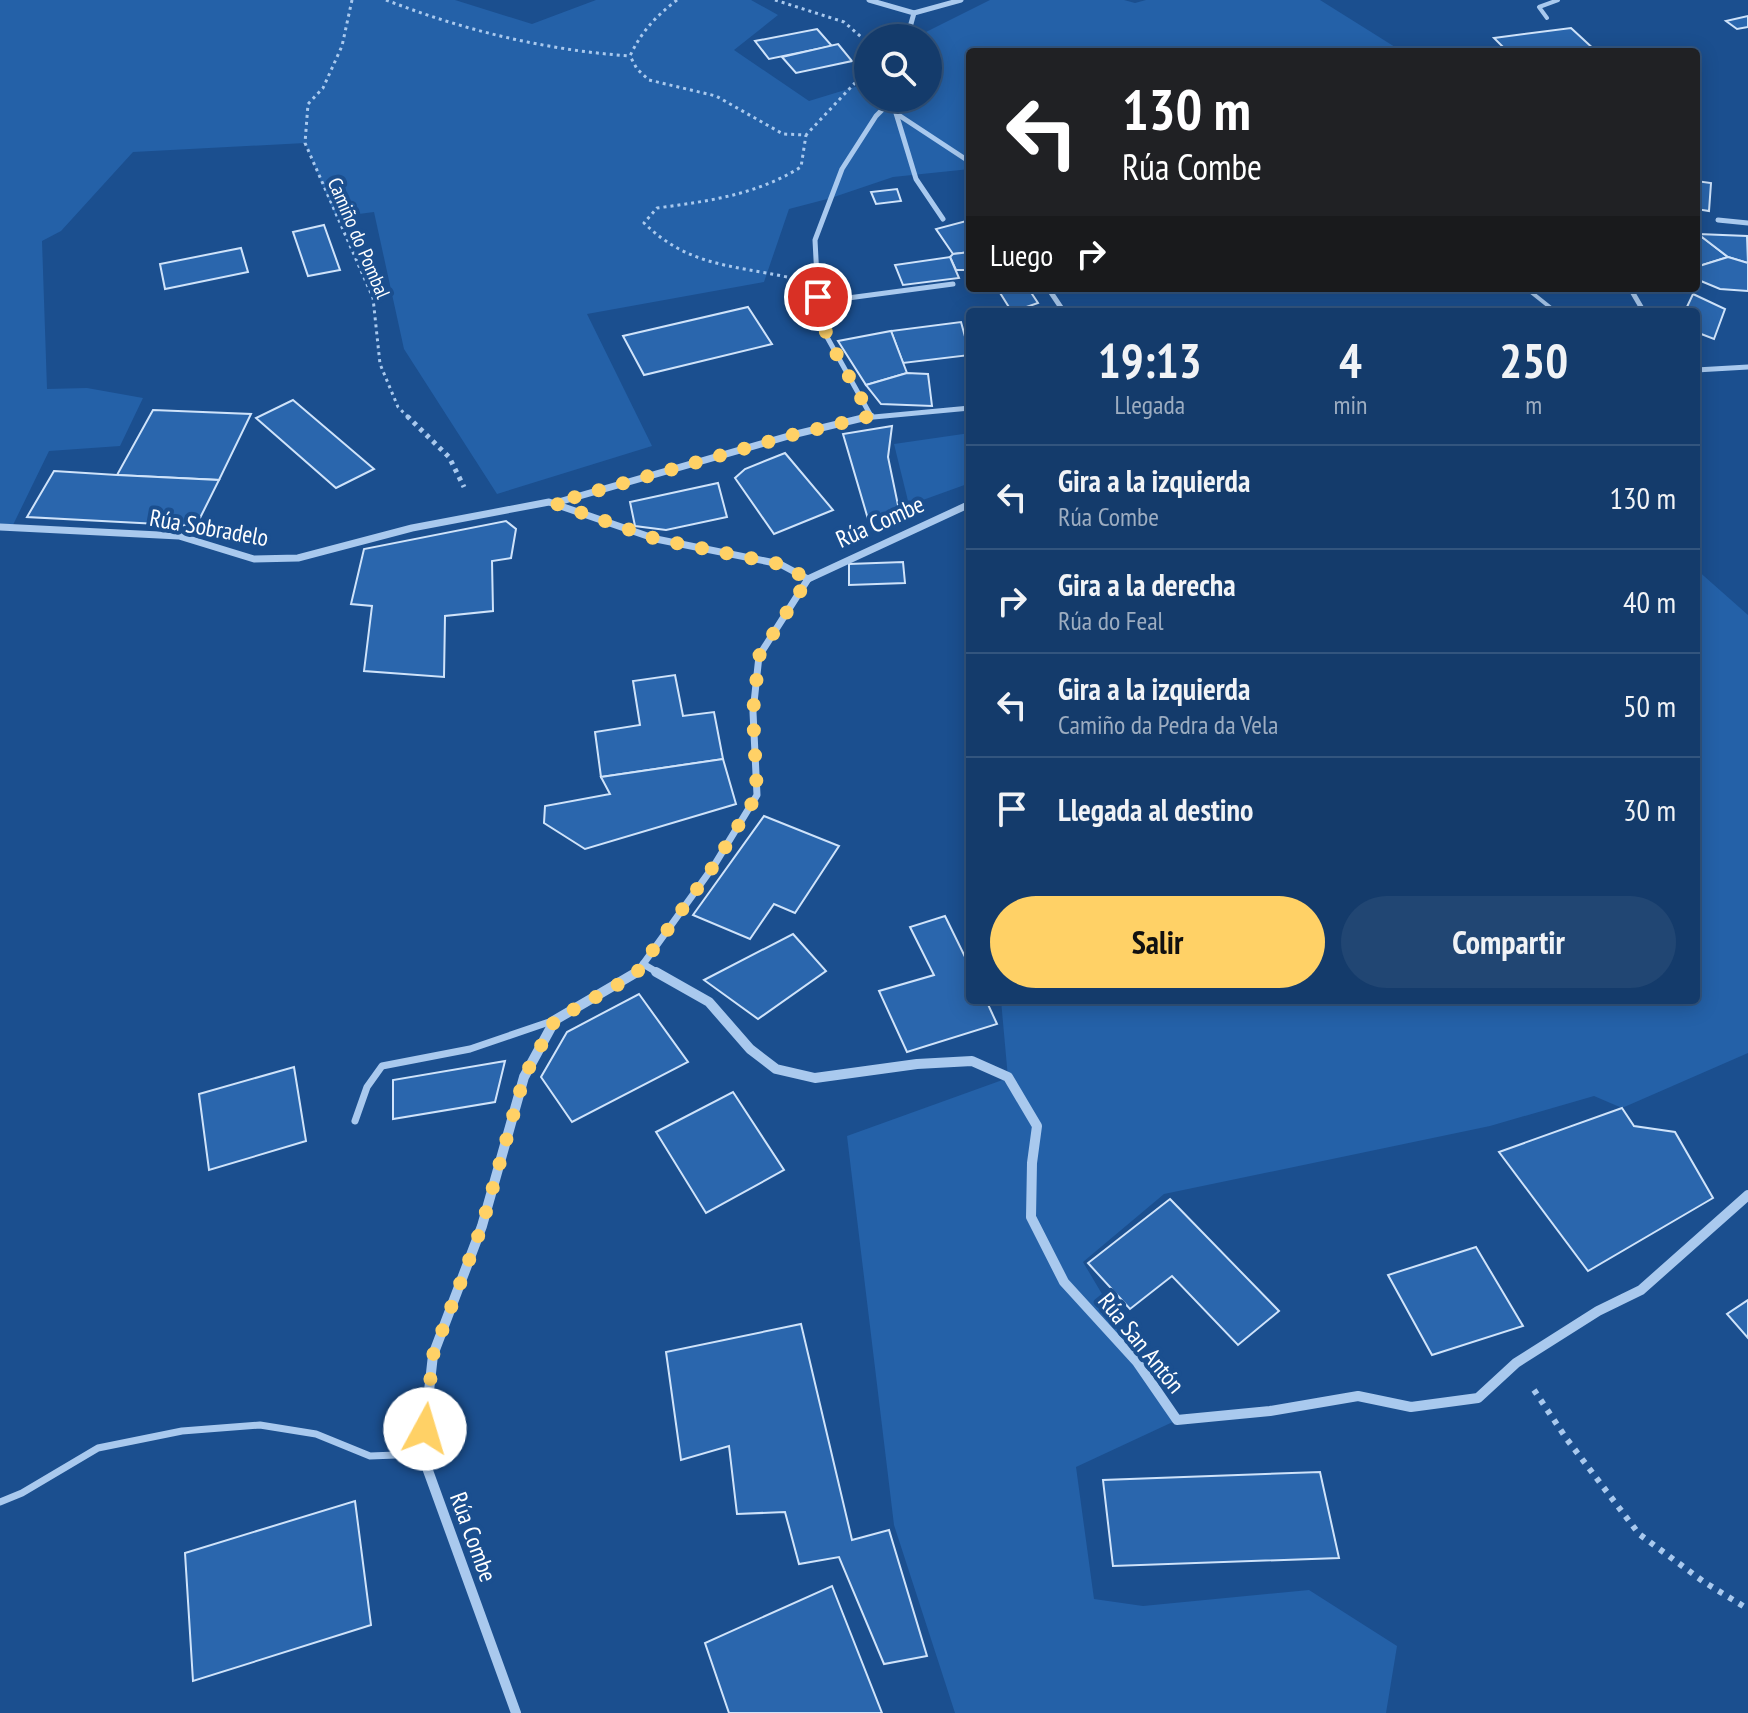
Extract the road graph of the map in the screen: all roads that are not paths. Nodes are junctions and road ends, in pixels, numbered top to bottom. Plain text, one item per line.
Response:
1 (869, 0) edge
2 (961, 0) edge
3 (1558, 0) edge
4 (914, 13) junction
5 (1547, 18) dead end
6 (911, 24) edge
7 (880, 112) edge
8 (896, 114) joint
9 (966, 159) edge
10 (943, 219) dead end
11 (1718, 220) dead end
12 (1748, 223) edge
13 (953, 284) dead end
14 (1531, 292) edge
15 (818, 297) junction
16 (1551, 308) edge
17 (1748, 367) edge
18 (1700, 370) edge
19 (966, 408) edge
20 (871, 416) junction
21 (552, 502) junction
22 (966, 506) edge
23 (0, 527) edge
24 (808, 579) junction
25 (643, 964) junction
26 (555, 1020) junction
27 (355, 1121) dead end
28 (1748, 1195) edge
29 (422, 1454) junction
30 (0, 1502) edge
31 (516, 1713) edge

1 - 4 street
2 - 4 street
3 - 5 lane
4 - 6 street
7 - 15 street
8 - 9 street
8 - 10 street
11 - 12 street
13 - 15 street
14 - 16 lane
15 - 20 street
17 - 18 street
19 - 20 street, Rúa Sobradelo
20 - 21 street, Rúa Sobradelo
21 - 23 street, Rúa Sobradelo
21 - 24 street
22 - 24 street, Rúa Combe
24 - 25 street
25 - 26 street
25 - 28 street, Rúa San Antón
26 - 27 lane
26 - 29 street, Rúa Combe
29 - 30 lane
29 - 31 street, Rúa Combe

